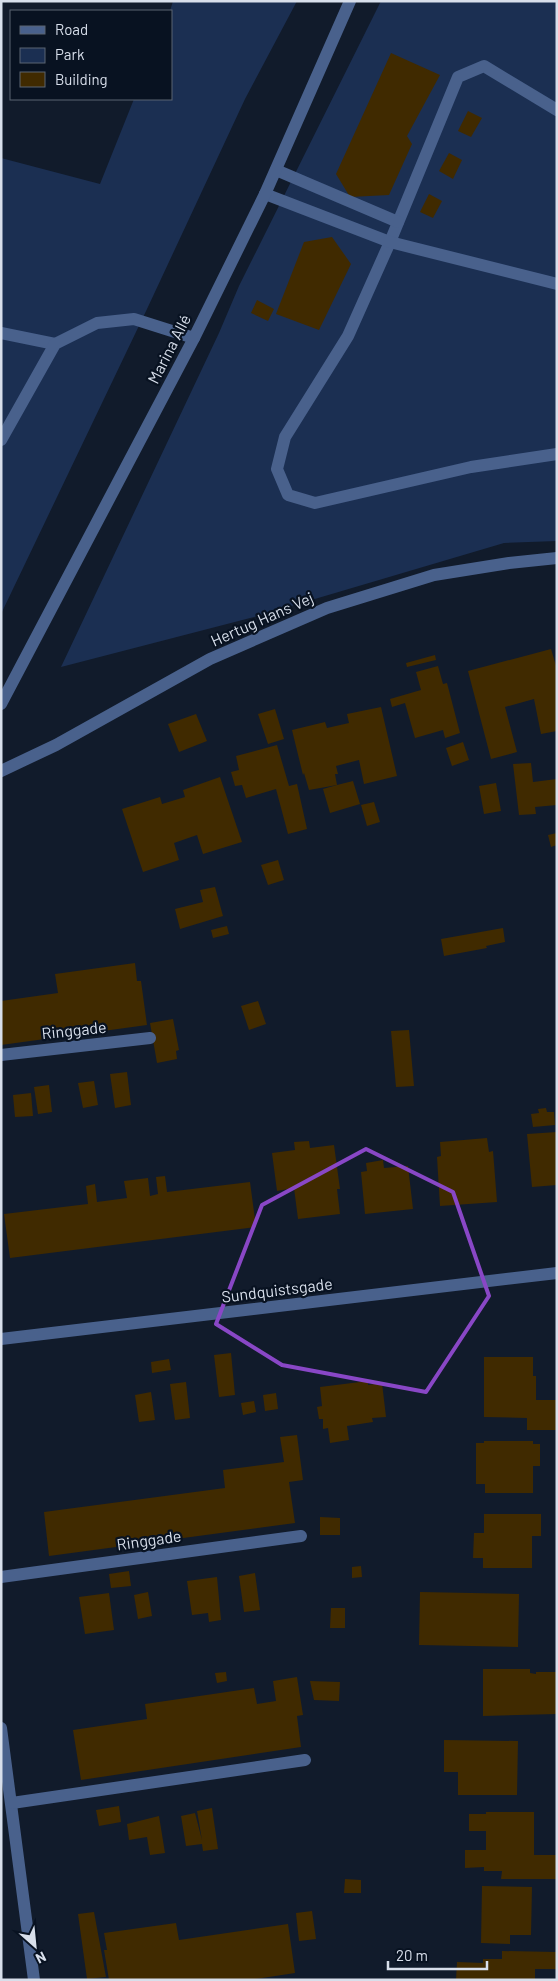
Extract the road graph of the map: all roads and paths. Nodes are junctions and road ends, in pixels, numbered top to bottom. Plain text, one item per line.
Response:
1 (350, 1) edge
2 (557, 110) edge
3 (276, 170) junction
4 (265, 194) junction
5 (398, 222) junction
6 (390, 242) junction
7 (557, 284) edge
8 (1, 333) edge
9 (194, 338) junction
10 (55, 344) junction
11 (1, 440) edge
12 (557, 454) edge
13 (557, 558) edge
14 (1, 704) edge
15 (1, 771) edge
16 (150, 1038) dead end
17 (1, 1055) edge
18 (557, 1273) edge
19 (1, 1338) edge
20 (301, 1536) dead end
21 (1, 1577) edge
22 (1, 1728) edge
23 (305, 1760) dead end
24 (12, 1803) junction
25 (34, 1980) edge

1 - 3 street, Marina Allé
2 - 5 street
3 - 4 street, Marina Allé
3 - 5 street
4 - 6 street
4 - 9 street, Marina Allé
5 - 6 street
6 - 7 street
6 - 12 street
8 - 10 street
9 - 10 street
9 - 14 street, Marina Allé
10 - 11 street
13 - 15 street, Hertug Hans Vej
16 - 17 street, Ringgade
18 - 19 street, Sundquistsgade
20 - 21 street, Ringgade
22 - 24 street
23 - 24 street
24 - 25 street

